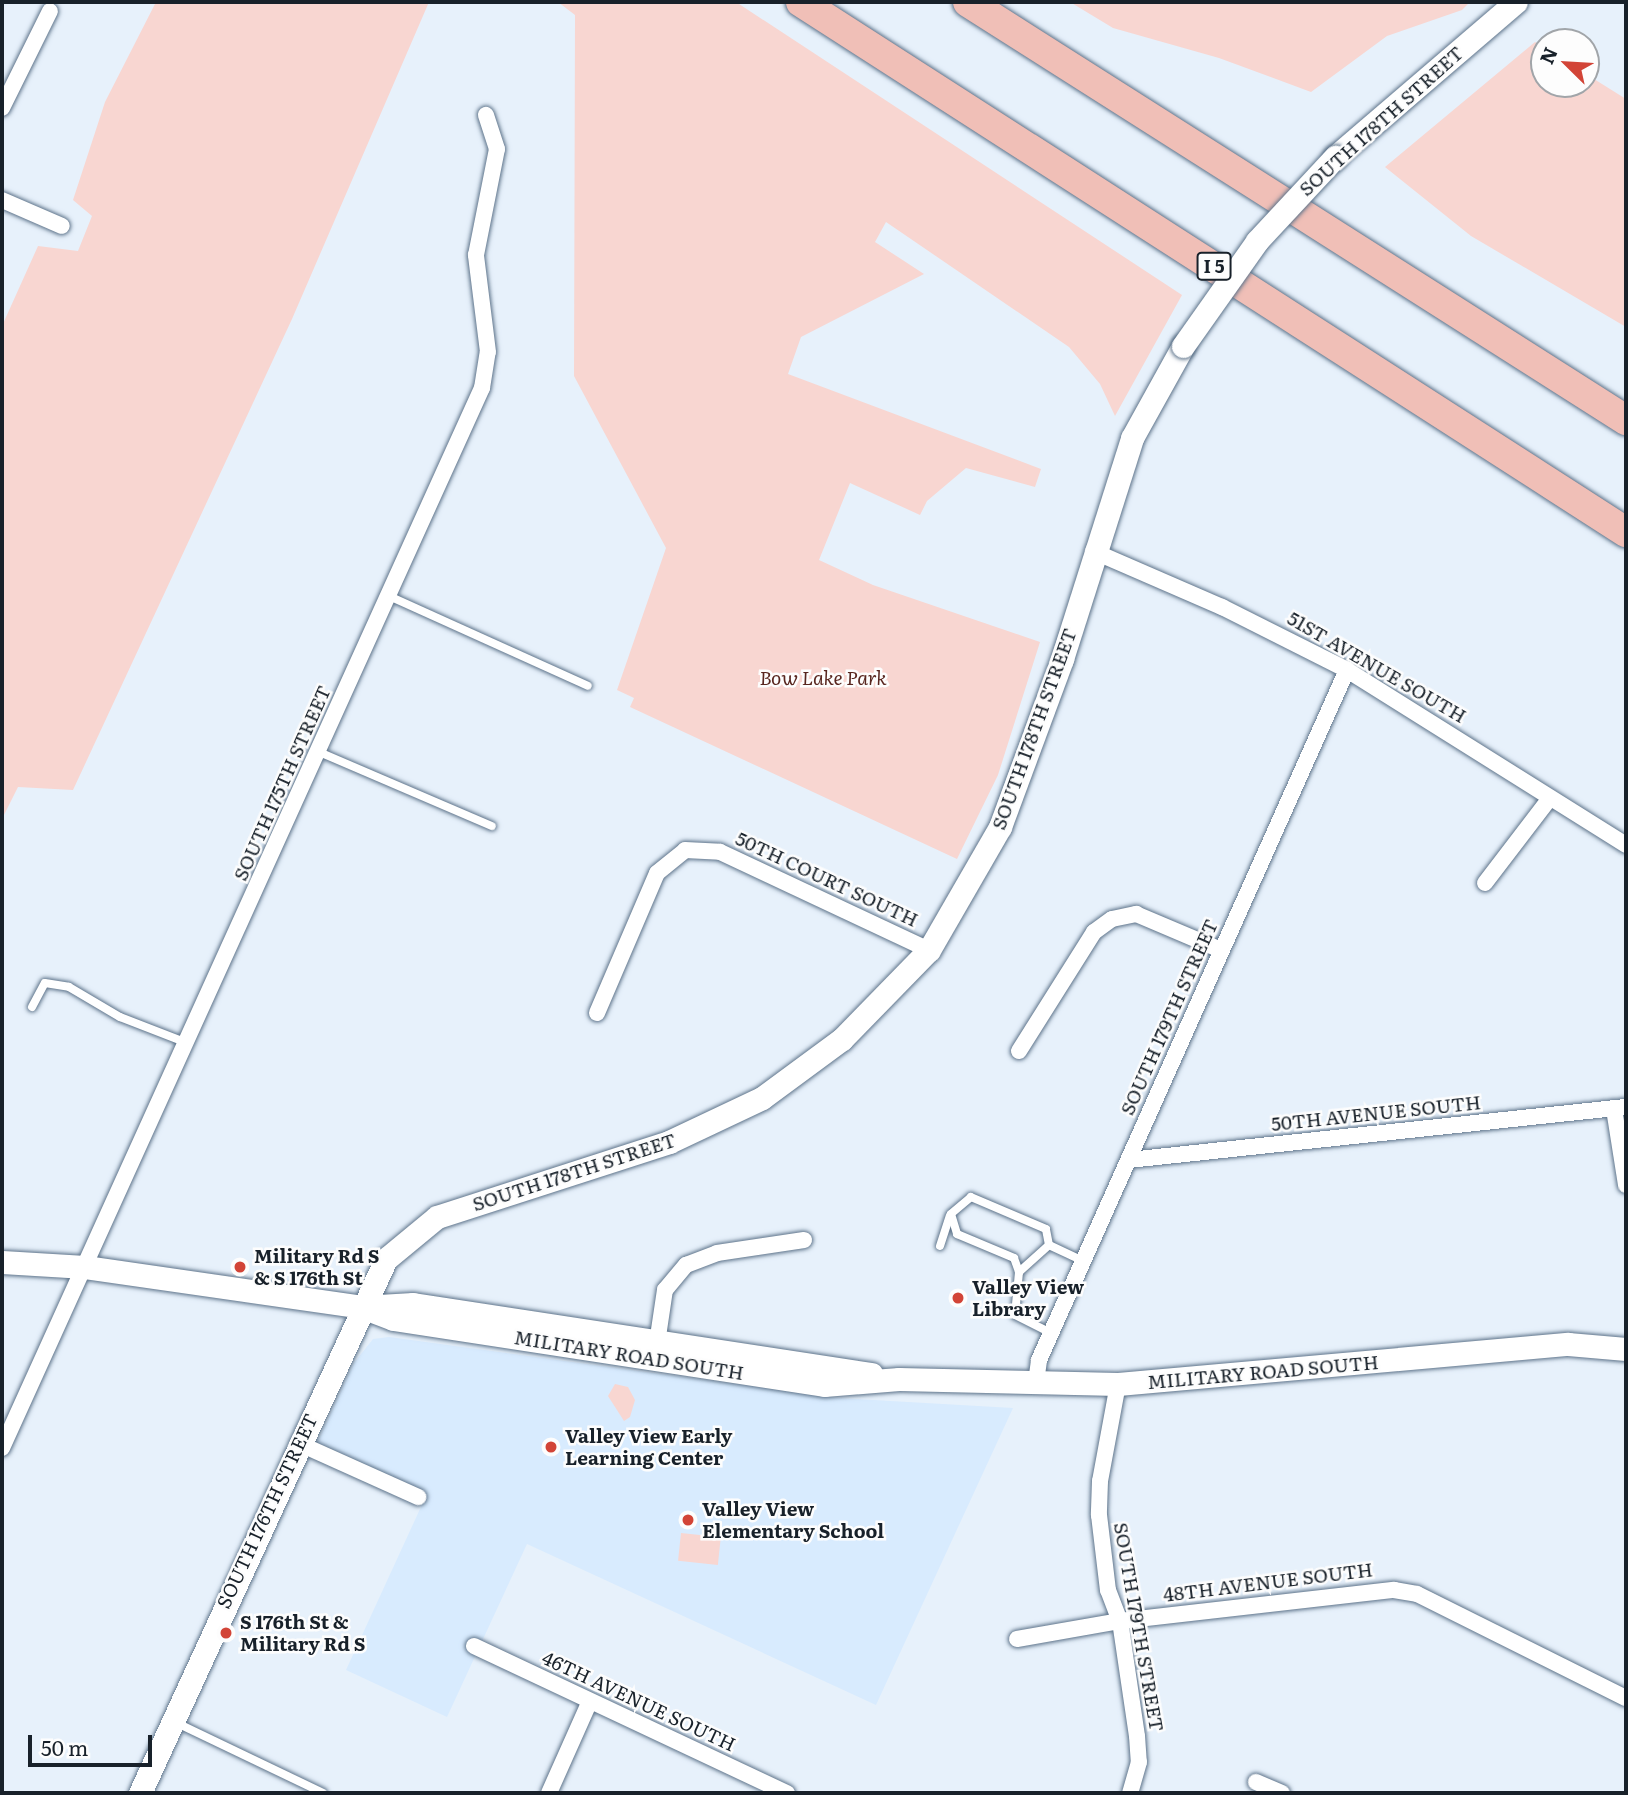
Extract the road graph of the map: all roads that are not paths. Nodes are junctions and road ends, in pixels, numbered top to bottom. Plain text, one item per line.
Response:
1 (801, 2) edge
2 (968, 2) edge
3 (1516, 2) edge
4 (50, 11) dead end
5 (2, 108) edge
6 (485, 115) dead end
7 (2, 201) edge
8 (62, 226) dead end
9 (1626, 420) edge
10 (1626, 532) edge
11 (1093, 551) junction
12 (390, 597) junction
13 (1347, 670) junction
14 (588, 686) dead end
15 (319, 752) junction
16 (1550, 798) junction
17 (492, 826) dead end
18 (1626, 845) edge
19 (1485, 883) dead end
20 (929, 950) junction
21 (1221, 950) junction
22 (32, 1007) dead end
23 (597, 1013) dead end
24 (187, 1043) junction
25 (1019, 1051) dead end
26 (1620, 1108) edge
27 (1129, 1160) junction
28 (1626, 1185) edge
29 (951, 1213) junction
30 (804, 1240) dead end
31 (1049, 1245) junction
32 (940, 1246) dead end
33 (1084, 1261) junction
34 (2, 1262) edge
35 (85, 1267) junction
36 (1019, 1272) junction
37 (362, 1307) junction
38 (1051, 1333) junction
39 (656, 1349) junction
40 (1626, 1349) edge
41 (1036, 1382) junction
42 (1118, 1384) junction
43 (298, 1443) junction
44 (2, 1448) edge
45 (424, 1500) dead end
46 (1120, 1621) junction
47 (1017, 1639) dead end
48 (474, 1646) dead end
49 (1626, 1698) edge
50 (589, 1703) junction
51 (172, 1720) junction
52 (1256, 1782) dead end
53 (140, 1793) edge
54 (323, 1793) edge
55 (549, 1793) edge
56 (787, 1793) edge
57 (1130, 1793) edge
58 (1282, 1793) edge

1 - 10 highway, I 5
2 - 9 highway
3 - 11 street, SOUTH 178TH STREET, bridge
4 - 5 street
6 - 12 street, SOUTH 175TH STREET
7 - 8 street
11 - 13 street, 51ST AVENUE SOUTH
11 - 20 street, SOUTH 178TH STREET
12 - 14 lane
12 - 15 street, SOUTH 175TH STREET
13 - 16 street, 51ST AVENUE SOUTH
13 - 21 street, SOUTH 179TH STREET
15 - 17 lane
15 - 24 street, SOUTH 175TH STREET
16 - 18 street, 51ST AVENUE SOUTH
16 - 19 street
20 - 23 street, 50TH COURT SOUTH
20 - 37 street, SOUTH 178TH STREET
21 - 25 street
21 - 27 street, SOUTH 179TH STREET
22 - 24 lane
24 - 35 street, SOUTH 175TH STREET
26 - 27 street, 50TH AVENUE SOUTH
26 - 28 street
27 - 33 street, SOUTH 179TH STREET
29 - 31 lane
29 - 32 lane
29 - 36 lane
30 - 39 street
31 - 33 lane
31 - 36 lane
33 - 38 street, SOUTH 179TH STREET
34 - 35 street, MILITARY ROAD SOUTH
35 - 37 street, MILITARY ROAD SOUTH
35 - 44 street, SOUTH 175TH STREET
36 - 38 lane
37 - 39 street, MILITARY ROAD SOUTH
37 - 43 street, SOUTH 176TH STREET
38 - 41 street, SOUTH 179TH STREET
39 - 41 street, MILITARY ROAD SOUTH
40 - 42 street, MILITARY ROAD SOUTH
41 - 42 street, MILITARY ROAD SOUTH
42 - 46 street, SOUTH 179TH STREET
43 - 45 street
43 - 51 street, SOUTH 176TH STREET
46 - 47 street, 48TH AVENUE SOUTH
46 - 49 street, 48TH AVENUE SOUTH
46 - 57 street, SOUTH 179TH STREET
48 - 50 street, 46TH AVENUE SOUTH
50 - 55 street
50 - 56 street, 46TH AVENUE SOUTH
51 - 53 street, SOUTH 176TH STREET
51 - 54 lane
52 - 58 street

